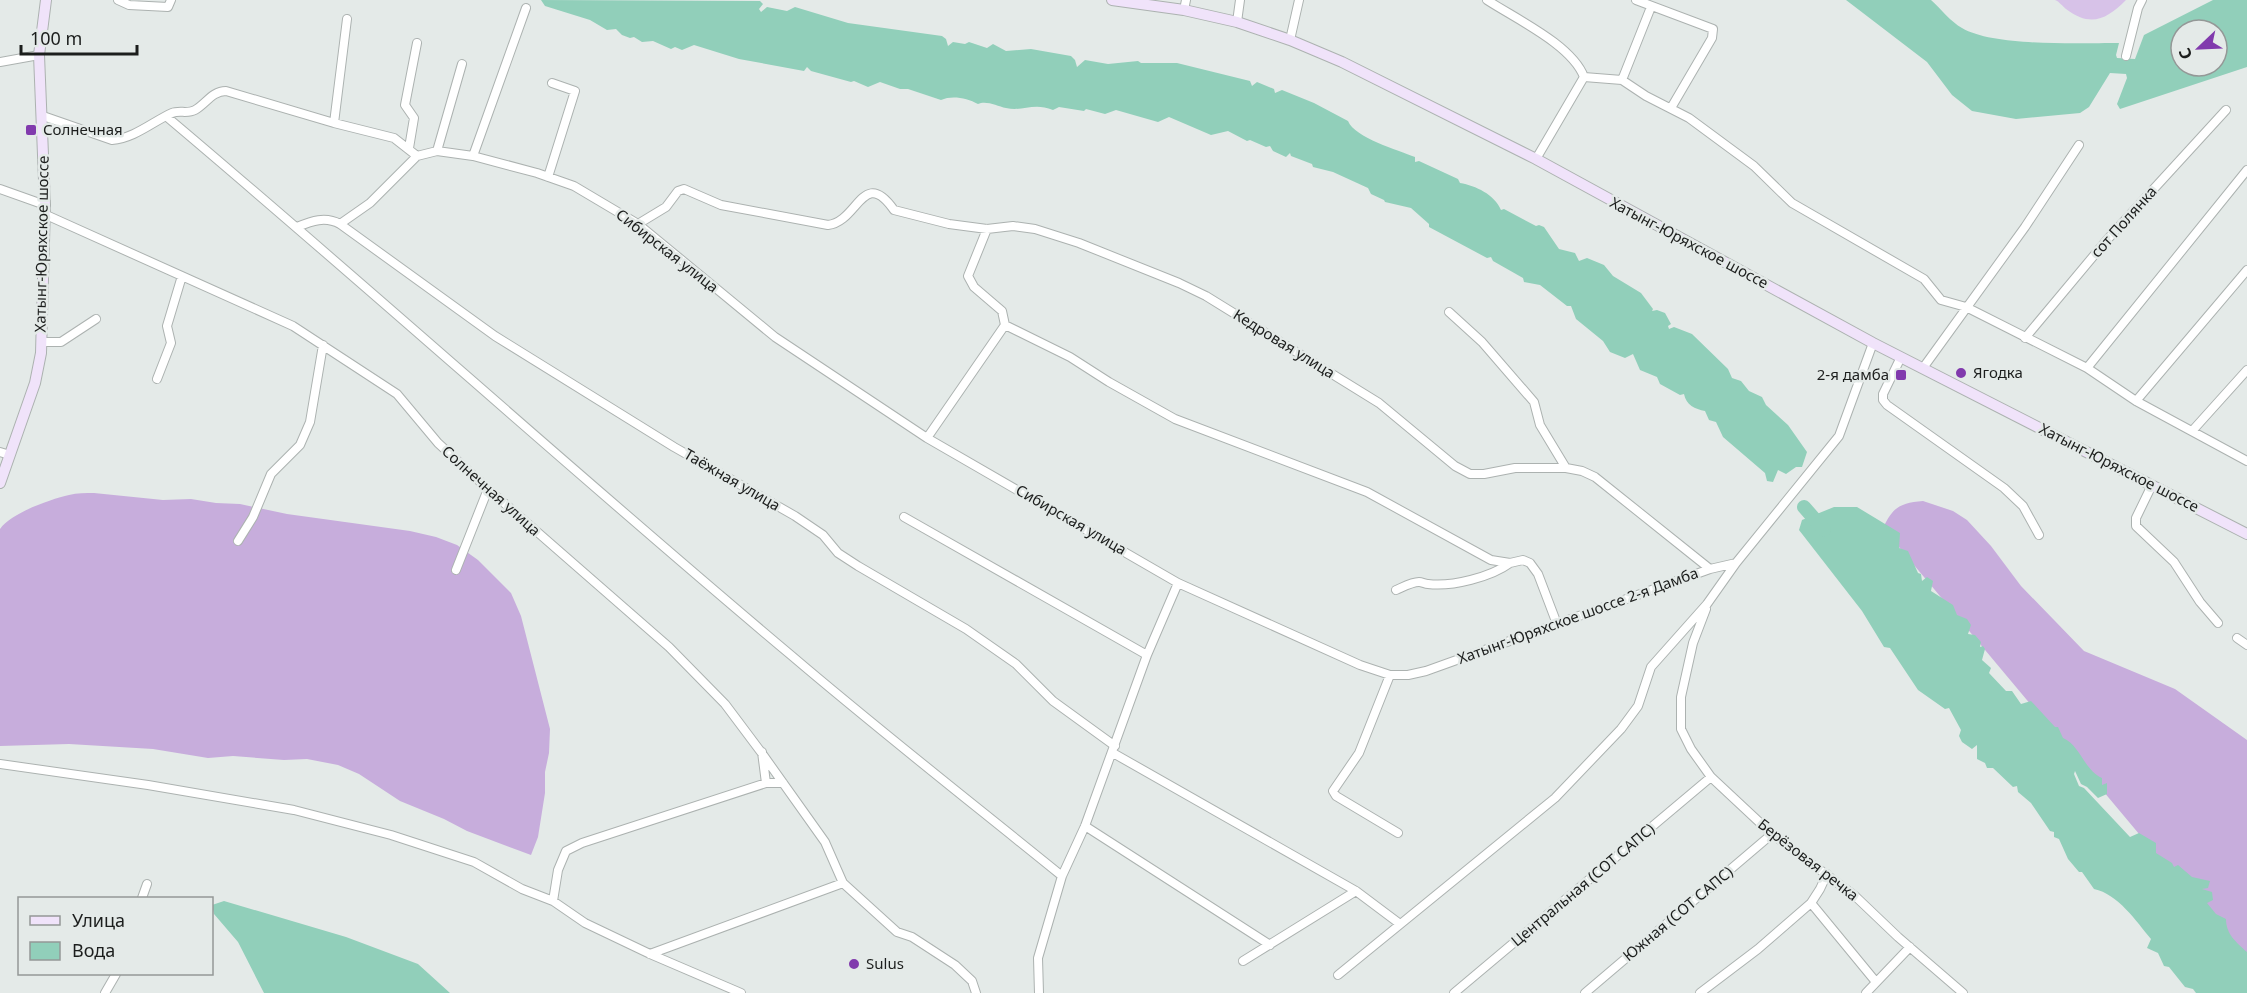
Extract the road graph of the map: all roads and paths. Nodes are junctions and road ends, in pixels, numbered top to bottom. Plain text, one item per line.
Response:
1 (46, 0) edge
2 (118, 0) edge
3 (171, 0) edge
4 (1112, 0) edge
5 (1240, 0) edge
6 (1299, 0) edge
7 (1487, 0) edge
8 (1636, 0) edge
9 (2142, 0) edge
10 (1185, 5) edge
11 (1652, 7) junction
12 (526, 8) dead end
13 (347, 19) dead end
14 (1237, 22) junction
15 (1290, 40) junction
16 (417, 43) dead end
17 (39, 55) junction
18 (2126, 56) dead end
19 (0, 62) edge
20 (462, 64) dead end
21 (1584, 77) junction
22 (1622, 80) junction
23 (552, 83) dead end
24 (1671, 108) junction
25 (2226, 110) dead end
26 (43, 116) junction
27 (167, 117) junction
28 (334, 123) junction
29 (2079, 145) dead end
30 (409, 148) junction
31 (437, 151) junction
32 (417, 156) junction
33 (472, 156) junction
34 (1536, 159) junction
35 (2247, 170) edge
36 (548, 177) junction
37 (0, 189) edge
38 (44, 210) junction
39 (340, 224) junction
40 (638, 224) junction
41 (297, 227) junction
42 (987, 229) junction
43 (2247, 270) edge
44 (182, 276) junction
45 (1966, 307) junction
46 (1449, 312) dead end
47 (96, 319) dead end
48 (1005, 325) junction
49 (2025, 338) junction
50 (41, 342) junction
51 (1873, 343) junction
52 (323, 345) junction
53 (1901, 357) junction
54 (1923, 368) junction
55 (2087, 368) junction
56 (2247, 370) edge
57 (157, 379) dead end
58 (2136, 401) junction
59 (2193, 430) junction
60 (927, 438) junction
61 (5, 454) edge
62 (2246, 459) edge
63 (1566, 468) junction
64 (0, 483) edge
65 (2152, 485) junction
66 (488, 489) junction
67 (904, 517) dead end
68 (2247, 534) edge
69 (2038, 535) dead end
70 (238, 541) dead end
71 (1510, 563) junction
72 (1736, 563) junction
73 (1710, 569) junction
74 (456, 570) dead end
75 (1178, 583) junction
76 (1396, 590) dead end
77 (1707, 604) junction
78 (2218, 623) dead end
79 (1557, 624) junction
80 (2237, 638) dead end
81 (2247, 645) edge
82 (1147, 655) junction
83 (1390, 675) junction
84 (1114, 749) junction
85 (762, 752) junction
86 (0, 764) edge
87 (1711, 777) junction
88 (766, 783) junction
89 (783, 783) junction
90 (1085, 826) junction
91 (1398, 833) dead end
92 (1772, 834) junction
93 (1827, 874) junction
94 (1062, 876) junction
95 (843, 883) junction
96 (147, 884) dead end
97 (1356, 891) junction
98 (142, 897) edge
99 (553, 902) junction
100 (1811, 903) junction
101 (1400, 924) junction
102 (1270, 945) junction
103 (1910, 946) junction
104 (650, 954) junction
105 (1243, 961) dead end
106 (115, 975) edge
107 (1338, 975) dead end
108 (1876, 982) junction
109 (105, 993) edge
110 (741, 993) edge
111 (976, 993) edge
112 (1039, 993) edge
113 (1454, 993) edge
114 (1585, 993) edge
115 (1700, 993) edge
116 (1866, 993) edge
117 (1963, 993) edge

1 - 17 main road, Хатынг-Юряхское шоссе
2 - 3 street
4 - 10 main road, Хатынг-Юряхское шоссе
5 - 14 street
6 - 15 street
7 - 21 street
8 - 11 street
9 - 18 street
10 - 14 main road, Хатынг-Юряхское шоссе
11 - 22 street
11 - 24 street
12 - 33 street
13 - 28 street
14 - 15 main road, Хатынг-Юряхское шоссе
15 - 34 main road, Хатынг-Юряхское шоссе
16 - 30 street
17 - 19 street
17 - 26 main road, Хатынг-Юряхское шоссе
20 - 31 street
21 - 22 street
21 - 34 street
22 - 24 street
23 - 36 street
24 - 45 street
25 - 49 street, сот Полянка
26 - 27 street
26 - 38 main road, Хатынг-Юряхское шоссе
27 - 28 street
27 - 41 street
28 - 30 street
29 - 45 street
30 - 32 street
31 - 32 street, Сибирская улица
31 - 33 street, Сибирская улица
32 - 39 street
33 - 36 street, Сибирская улица
34 - 51 main road, Хатынг-Юряхское шоссе
35 - 55 street
36 - 40 street, Сибирская улица
37 - 38 street, Солнечная улица
38 - 44 street, Солнечная улица
38 - 50 main road, Хатынг-Юряхское шоссе
39 - 41 street
39 - 84 street, Таёжная улица
40 - 42 street, Кедровая улица
40 - 60 street, Сибирская улица
41 - 94 street
42 - 48 street
42 - 63 street, Кедровая улица
43 - 58 street
44 - 52 street, Солнечная улица
44 - 57 street
45 - 49 street
45 - 54 street
46 - 63 street
47 - 50 street
48 - 60 street
48 - 71 street
49 - 55 street
50 - 61 main road, Хатынг-Юряхское шоссе
51 - 53 main road, Хатынг-Юряхское шоссе
51 - 72 street
52 - 66 street, Солнечная улица
52 - 70 street
53 - 54 main road, Хатынг-Юряхское шоссе
53 - 69 street
54 - 65 main road, Хатынг-Юряхское шоссе
55 - 58 street
56 - 59 street
58 - 59 street
59 - 62 street
60 - 75 street, Сибирская улица
61 - 64 main road, Хатынг-Юряхское шоссе
63 - 73 street, Кедровая улица
65 - 68 main road, Хатынг-Юряхское шоссе
65 - 78 street
66 - 74 street
66 - 85 street, Солнечная улица
67 - 82 street
71 - 76 street
71 - 79 street
72 - 73 street, Хатынг-Юряхское шоссе 2-я Дамба
72 - 77 street
73 - 79 street, Хатынг-Юряхское шоссе 2-я Дамба
75 - 82 street
75 - 83 street, Хатынг-Юряхское шоссе 2-я Дамба
77 - 87 street, Берёзовая речка
77 - 101 street
79 - 83 street, Хатынг-Юряхское шоссе 2-я Дамба
80 - 81 street
82 - 84 street
83 - 91 street
84 - 90 street
84 - 97 street, Таёжная улица
85 - 88 street
85 - 89 street, Солнечная улица
86 - 99 street
87 - 92 street, Берёзовая речка
87 - 113 street, Центральная (СОТ САПС)
88 - 89 street
88 - 99 street
89 - 95 street, Солнечная улица
90 - 94 street
90 - 102 street
92 - 93 street, Берёзовая речка
92 - 114 street, Южная (СОТ САПС)
93 - 100 street
93 - 103 street, Берёзовая речка
94 - 112 street
95 - 104 street
95 - 111 street
96 - 98 street
97 - 101 street, Таёжная улица
97 - 102 street
99 - 104 street
100 - 108 street
100 - 115 street
101 - 107 street
102 - 105 street
103 - 108 street
103 - 117 street, Берёзовая речка
104 - 110 street
106 - 109 street
108 - 116 street

